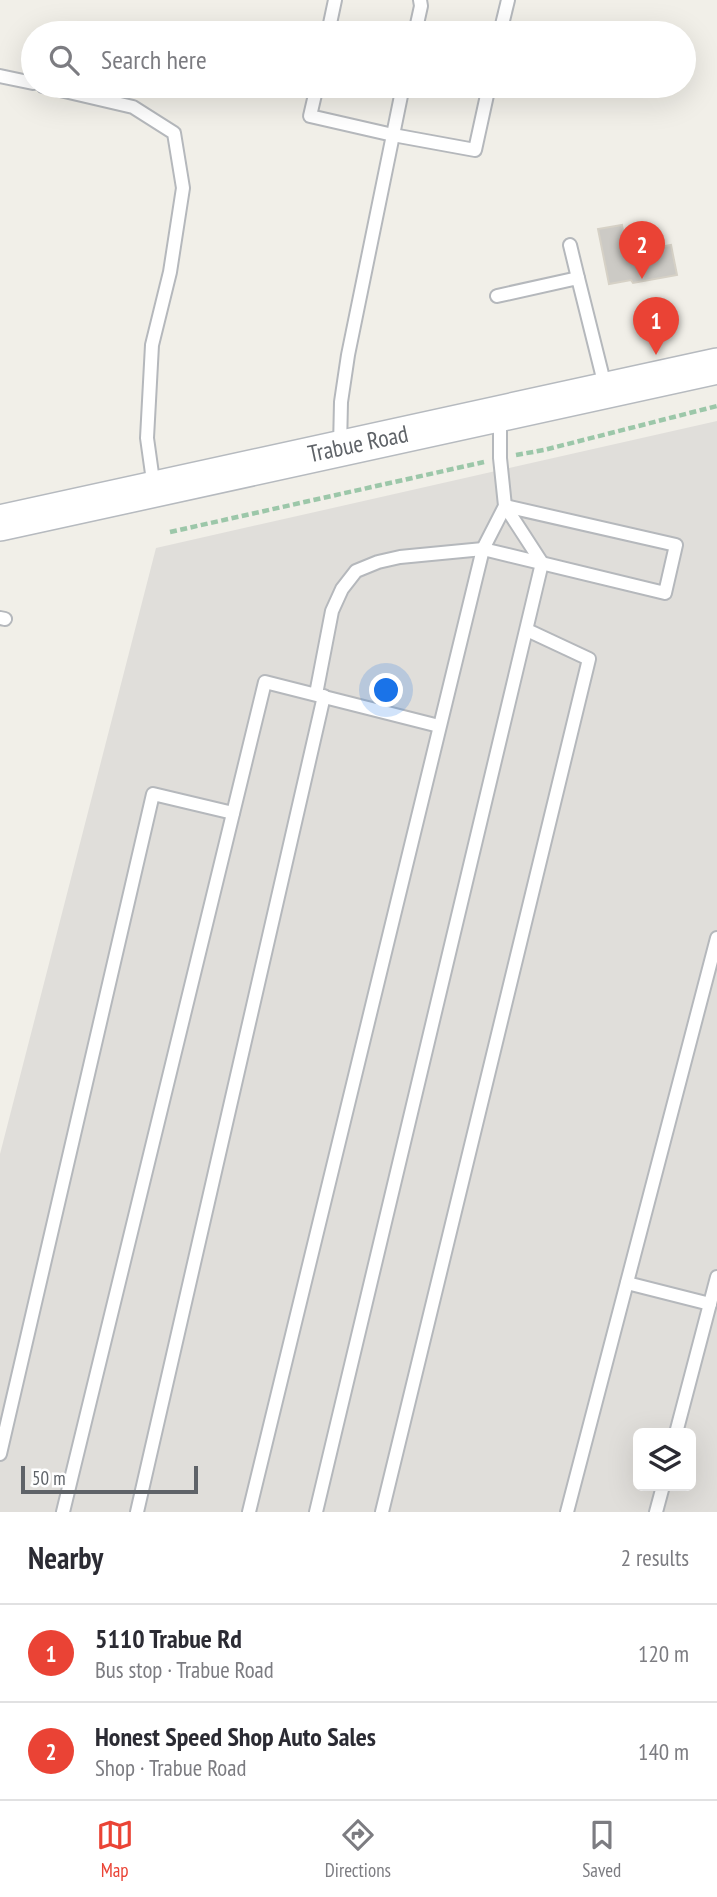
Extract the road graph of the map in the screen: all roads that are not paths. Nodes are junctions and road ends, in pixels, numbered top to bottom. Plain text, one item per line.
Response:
1 (335, 0) edge
2 (420, 0) edge
3 (508, 0) edge
4 (331, 21) edge
5 (418, 21) edge
6 (503, 21) edge
7 (0, 76) edge
8 (21, 80) edge
9 (94, 98) edge
10 (314, 98) edge
11 (401, 98) edge
12 (486, 98) edge
13 (393, 135) junction
14 (570, 245) dead end
15 (578, 278) junction
16 (497, 296) dead end
17 (717, 366) edge
18 (606, 390) junction
19 (500, 413) junction
20 (340, 447) junction
21 (154, 488) junction
22 (506, 506) junction
23 (0, 523) edge
24 (483, 549) junction
25 (542, 564) junction
26 (527, 630) junction
27 (320, 695) junction
28 (439, 726) junction
29 (233, 813) junction
30 (717, 938) edge
31 (717, 1277) edge
32 (627, 1283) junction
33 (710, 1304) junction
34 (677, 1428) edge
35 (0, 1454) edge
36 (662, 1491) edge
37 (63, 1512) edge
38 (137, 1512) edge
39 (249, 1512) edge
40 (316, 1512) edge
41 (382, 1512) edge
42 (567, 1512) edge
43 (656, 1512) edge

1 - 4 lane
2 - 5 lane
3 - 6 lane
7 - 8 lane
9 - 21 lane
10 - 13 lane
11 - 13 lane
12 - 13 lane
13 - 20 lane
14 - 15 lane
15 - 16 lane
15 - 18 lane
17 - 18 main road, Trabue Road
18 - 19 main road, Trabue Road
19 - 20 main road, Trabue Road
19 - 22 lane
20 - 21 main road, Trabue Road
21 - 23 main road, Trabue Road
22 - 24 lane
22 - 25 lane
22 - 25 lane
24 - 25 lane
24 - 27 lane
24 - 28 lane
25 - 26 lane
26 - 40 lane
26 - 41 lane
27 - 28 lane
27 - 29 lane
27 - 38 lane
28 - 39 lane
29 - 35 lane
29 - 37 lane
30 - 32 lane
31 - 33 lane
32 - 33 lane
32 - 42 lane
33 - 34 lane
36 - 43 lane

